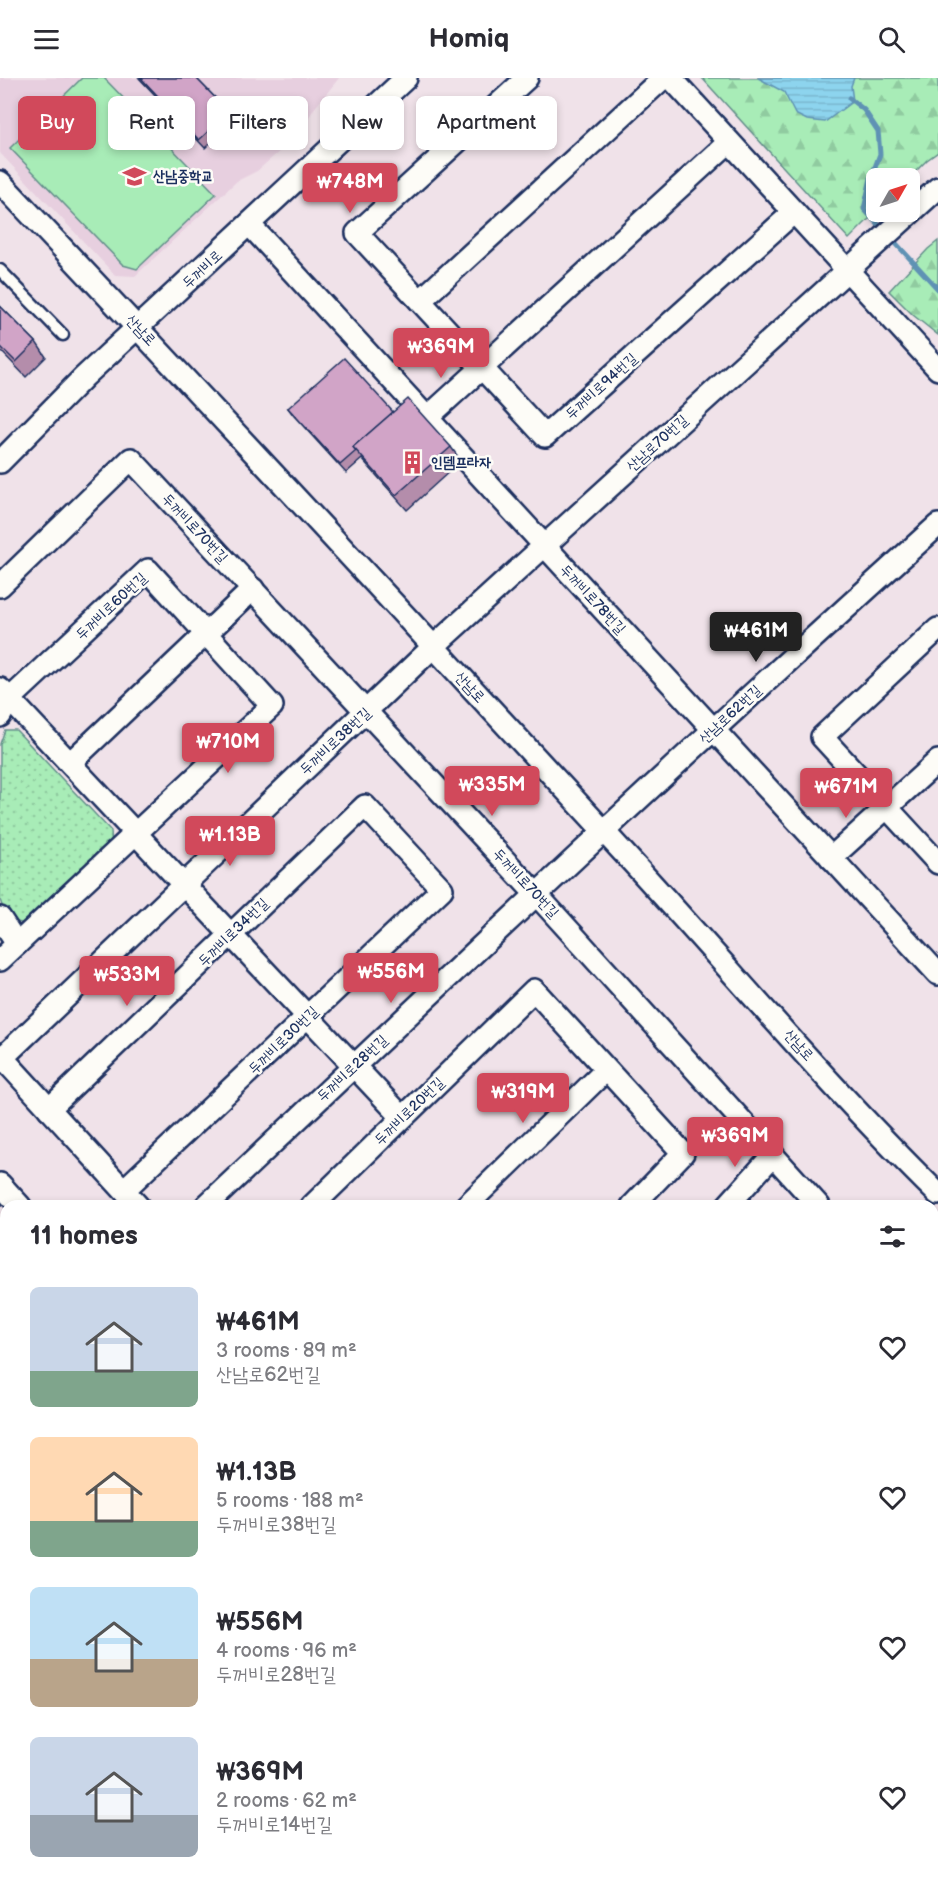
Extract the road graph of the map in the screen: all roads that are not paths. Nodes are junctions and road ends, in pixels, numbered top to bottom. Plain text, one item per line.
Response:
1 (406, 78) edge
2 (527, 78) edge
3 (663, 78) edge
4 (670, 78) edge
5 (729, 142) junction
6 (0, 182) edge
7 (938, 188) edge
8 (794, 212) junction
9 (249, 224) junction
10 (0, 270) edge
11 (847, 270) junction
12 (420, 302) junction
13 (138, 327) junction
14 (63, 335) dead end
15 (482, 368) junction
16 (938, 369) edge
17 (427, 418) junction
18 (0, 462) edge
19 (938, 525) edge
20 (544, 546) junction
21 (0, 586) edge
22 (253, 589) junction
23 (938, 629) edge
24 (206, 633) junction
25 (433, 647) junction
26 (3, 701) edge
27 (367, 711) junction
28 (713, 729) junction
29 (938, 760) edge
30 (70, 763) junction
31 (365, 806) joint
32 (887, 807) junction
33 (603, 831) junction
34 (136, 833) junction
35 (831, 858) junction
36 (938, 862) edge
37 (184, 884) junction
38 (536, 894) junction
39 (0, 918) edge
40 (231, 934) junction
41 (16, 944) junction
42 (0, 960) edge
43 (938, 974) edge
44 (307, 1016) junction
45 (1, 1057) edge
46 (354, 1066) junction
47 (606, 1070) junction
48 (49, 1109) junction
49 (402, 1117) junction
50 (773, 1155) junction
51 (0, 1184) edge
52 (124, 1190) junction
53 (938, 1194) edge
54 (15, 1200) edge
55 (133, 1200) edge
56 (212, 1200) edge
57 (318, 1200) edge
58 (472, 1200) edge
59 (638, 1200) edge
60 (732, 1200) edge
61 (814, 1200) edge

1 - 9 street, 두꺼비로
2 - 12 street, 두꺼비로94번길
3 - 12 street
4 - 5 street
5 - 8 street
5 - 15 street
6 - 13 street, 산남로
7 - 11 street, 산남로70번길
8 - 11 street
8 - 15 street, 두꺼비로94번길
9 - 13 street, 두꺼비로
9 - 17 street, 두꺼비로78번길
10 - 14 lane
11 - 16 street
11 - 20 street, 산남로70번길
12 - 15 street, 두꺼비로94번길
13 - 18 street, 두꺼비로
13 - 25 street, 산남로
15 - 17 street
17 - 20 street, 두꺼비로78번길
19 - 28 street, 산남로62번길
20 - 25 street, 산남로70번길
20 - 28 street, 두꺼비로78번길
21 - 22 street, 두꺼비로70번길
22 - 24 street
22 - 27 street, 두꺼비로70번길
23 - 32 street
24 - 26 street, 두꺼비로60번길
24 - 30 street
24 - 34 street, 두꺼비로60번길
25 - 27 street, 두꺼비로38번길
25 - 33 street, 산남로
26 - 30 street, 두꺼비로60번길
27 - 37 street, 두꺼비로38번길
27 - 38 street, 두꺼비로70번길
28 - 33 street, 산남로62번길
28 - 35 street, 두꺼비로78번길
29 - 32 street
30 - 34 street, 두꺼비로60번길
31 - 40 street, 두꺼비로34번길
31 - 44 street, 두꺼비로30번길
32 - 35 street
32 - 36 street
33 - 38 street, 두꺼비로28번길
33 - 53 street, 산남로
34 - 37 street, 두꺼비로60번길
34 - 41 street, 두꺼비로60번길
35 - 43 street, 두꺼비로78번길
37 - 40 street, 두꺼비로60번길
37 - 45 street, 두꺼비로38번길
38 - 46 street, 두꺼비로28번길
38 - 50 street, 두꺼비로70번길
39 - 41 street
40 - 44 street, 두꺼비로60번길
40 - 48 street, 두꺼비로34번길
41 - 42 street, 두꺼비로60번길
44 - 46 street, 두꺼비로60번길
44 - 52 street, 두꺼비로30번길
45 - 48 street
46 - 49 street, 두꺼비로60번길
46 - 56 street, 두꺼비로28번길
47 - 49 street, 두꺼비로20번길
47 - 58 street
47 - 59 street, 두꺼비로20번길
48 - 52 street
49 - 57 street, 두꺼비로20번길
50 - 60 street
50 - 61 street, 두꺼비로70번길
51 - 54 street
52 - 55 street

